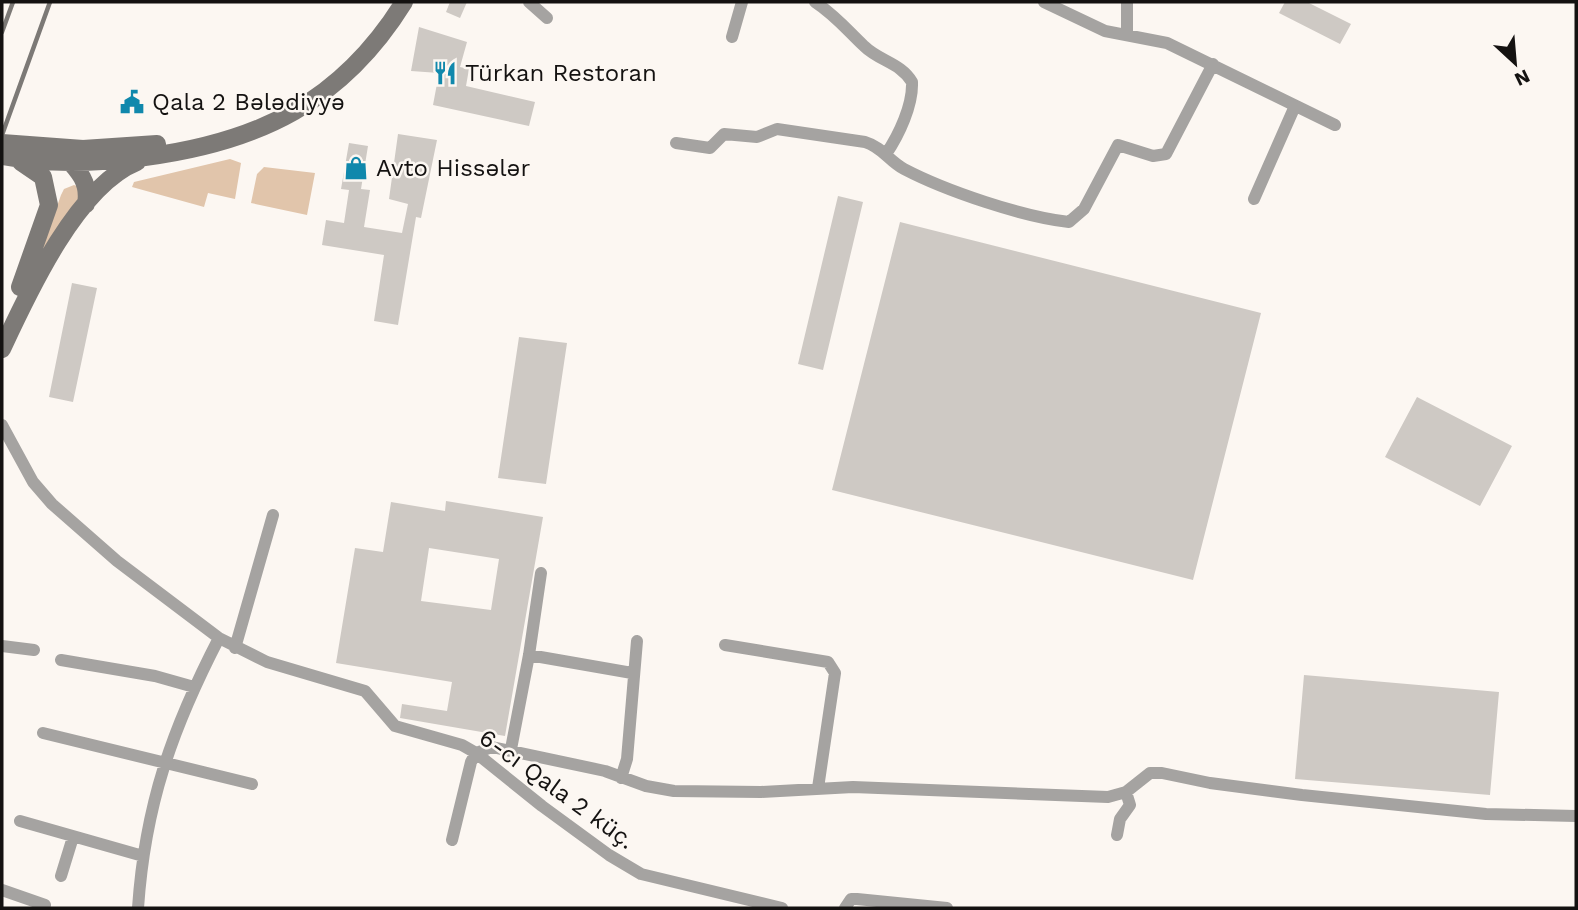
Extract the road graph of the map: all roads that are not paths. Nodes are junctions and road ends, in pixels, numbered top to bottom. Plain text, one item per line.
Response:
1 (390, 2) edge
2 (404, 2) edge
3 (529, 2) edge
4 (742, 2) edge
5 (815, 2) edge
6 (1044, 2) edge
7 (1127, 2) edge
8 (547, 18) dead end
9 (1127, 34) junction
10 (732, 37) dead end
11 (1213, 64) junction
12 (1295, 106) junction
13 (1335, 125) dead end
14 (676, 143) dead end
15 (5, 152) edge
16 (886, 154) junction
17 (77, 156) junction
18 (153, 156) junction
19 (48, 195) junction
20 (1254, 199) dead end
21 (86, 205) junction
22 (4, 322) edge
23 (2, 349) edge
24 (2, 425) edge
25 (273, 515) dead end
26 (541, 573) dead end
27 (219, 638) junction
28 (637, 641) dead end
29 (725, 645) dead end
30 (2, 646) edge
31 (235, 648) junction
32 (34, 650) dead end
33 (529, 654) junction
34 (61, 660) dead end
35 (632, 673) junction
36 (194, 688) junction
37 (43, 733) dead end
38 (511, 749) junction
39 (476, 753) junction
40 (163, 764) junction
41 (621, 778) junction
42 (252, 785) dead end
43 (818, 788) junction
44 (1126, 792) junction
45 (1576, 816) edge
46 (20, 821) dead end
47 (1117, 835) dead end
48 (73, 837) junction
49 (453, 840) dead end
50 (143, 856) junction
51 (61, 876) dead end
52 (2, 890) edge
53 (45, 905) dead end
54 (138, 908) edge
55 (782, 908) edge
56 (845, 908) edge
57 (947, 908) edge

1 - 17 main road
2 - 18 main road
3 - 8 street
4 - 10 street
5 - 16 street
6 - 9 street
7 - 9 street
9 - 11 street
11 - 12 street
11 - 16 street
12 - 13 street
12 - 20 street
14 - 16 street
15 - 17 main road
15 - 17 main road
15 - 19 main road
17 - 18 main road
17 - 19 main road
17 - 21 main road
18 - 21 main road
19 - 22 main road
21 - 23 main road
24 - 27 street, 6-cı Qala 2 küç.
25 - 31 street
26 - 33 street
27 - 31 street, 6-cı Qala 2 küç.
27 - 36 street
28 - 35 street
29 - 43 street
30 - 32 street
31 - 39 street, 6-cı Qala 2 küç.
33 - 35 street
33 - 38 street
34 - 36 street
35 - 41 street
36 - 40 street
37 - 40 street
38 - 39 street
38 - 41 street
39 - 49 street
39 - 55 street, 6-cı Qala 2 küç.
40 - 42 street
40 - 50 street
41 - 43 street
43 - 44 street
44 - 45 street
44 - 47 street
46 - 48 street
48 - 50 street
48 - 51 street
50 - 54 street
52 - 53 street
56 - 57 street

